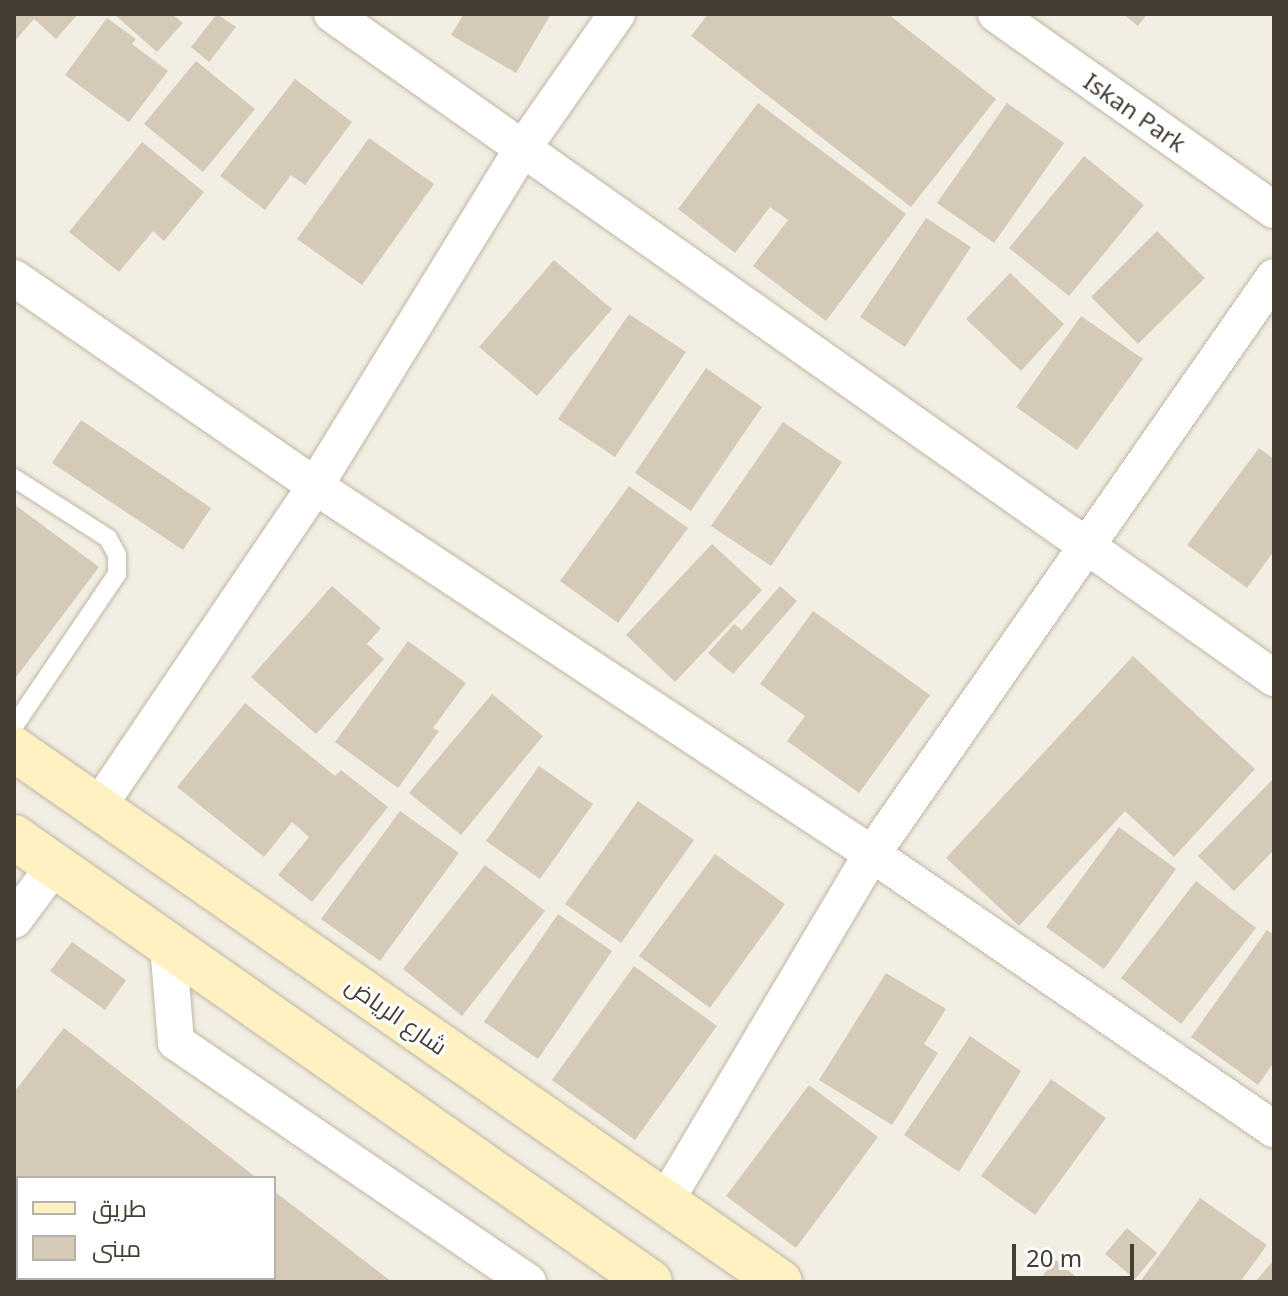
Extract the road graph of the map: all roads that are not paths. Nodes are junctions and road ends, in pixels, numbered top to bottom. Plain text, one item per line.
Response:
1 (332, 14) edge
2 (617, 14) edge
3 (996, 14) edge
4 (523, 148) junction
5 (1274, 210) edge
6 (1274, 277) edge
7 (14, 278) edge
8 (14, 478) edge
9 (315, 486) junction
10 (1086, 546) junction
11 (1274, 678) edge
12 (14, 726) edge
13 (14, 749) edge
14 (98, 807) junction
15 (14, 837) edge
16 (872, 854) junction
17 (55, 865) junction
18 (14, 920) edge
19 (168, 945) junction
20 (1274, 1129) edge
21 (665, 1202) junction
22 (528, 1282) edge
23 (650, 1282) edge
24 (780, 1282) edge

1 - 4 street
2 - 4 street
3 - 5 street, Iskan Park
4 - 9 street
4 - 10 street
6 - 10 street
7 - 9 street
8 - 12 lane
9 - 14 street
9 - 16 street
10 - 11 street
10 - 16 street
13 - 14 main road, شارع الرياض
14 - 21 main road, شارع الرياض
15 - 17 main road
16 - 20 street
16 - 21 street
17 - 18 street
17 - 19 main road
19 - 22 street
19 - 23 main road
21 - 24 main road, شارع الرياض

